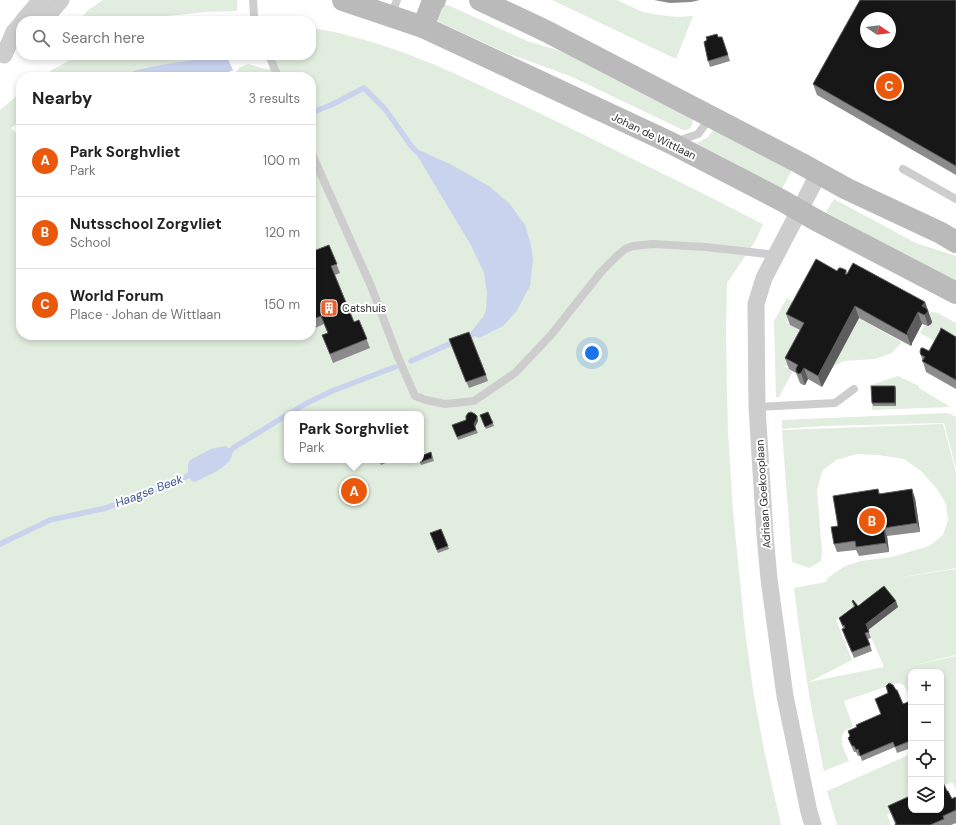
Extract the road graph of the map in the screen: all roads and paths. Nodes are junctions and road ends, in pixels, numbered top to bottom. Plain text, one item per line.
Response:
1 (41, 0) edge
2 (61, 0) edge
3 (253, 0) edge
4 (343, 0) edge
5 (435, 0) edge
6 (480, 0) edge
7 (394, 8) edge
8 (27, 16) edge
9 (47, 16) edge
10 (254, 16) edge
11 (424, 27) junction
12 (16, 30) edge
13 (16, 46) edge
14 (2, 57) edge
15 (272, 60) edge
16 (276, 72) edge
17 (711, 117) junction
18 (671, 143) junction
19 (316, 163) edge
20 (903, 169) dead end
21 (819, 173) junction
22 (956, 199) edge
23 (799, 210) junction
24 (956, 242) edge
25 (776, 255) junction
26 (956, 293) edge
27 (854, 389) dead end
28 (757, 412) junction
29 (813, 825) edge

1 - 8 street
2 - 9 street
3 - 10 lane
4 - 7 main road, Johan de Wittlaan
5 - 11 main road
6 - 17 main road
7 - 11 main road, Johan de Wittlaan
11 - 18 main road, Johan de Wittlaan
12 - 14 street
13 - 14 street
15 - 16 lane
17 - 18 lane
17 - 21 main road
18 - 23 main road, Johan de Wittlaan
19 - 25 lane
20 - 22 lane
21 - 23 street, Adriaan Goekooplaan
21 - 24 main road
23 - 25 street, Adriaan Goekooplaan
23 - 26 main road, Johan de Wittlaan
25 - 28 street, Adriaan Goekooplaan
27 - 28 lane
28 - 29 street, Adriaan Goekooplaan

